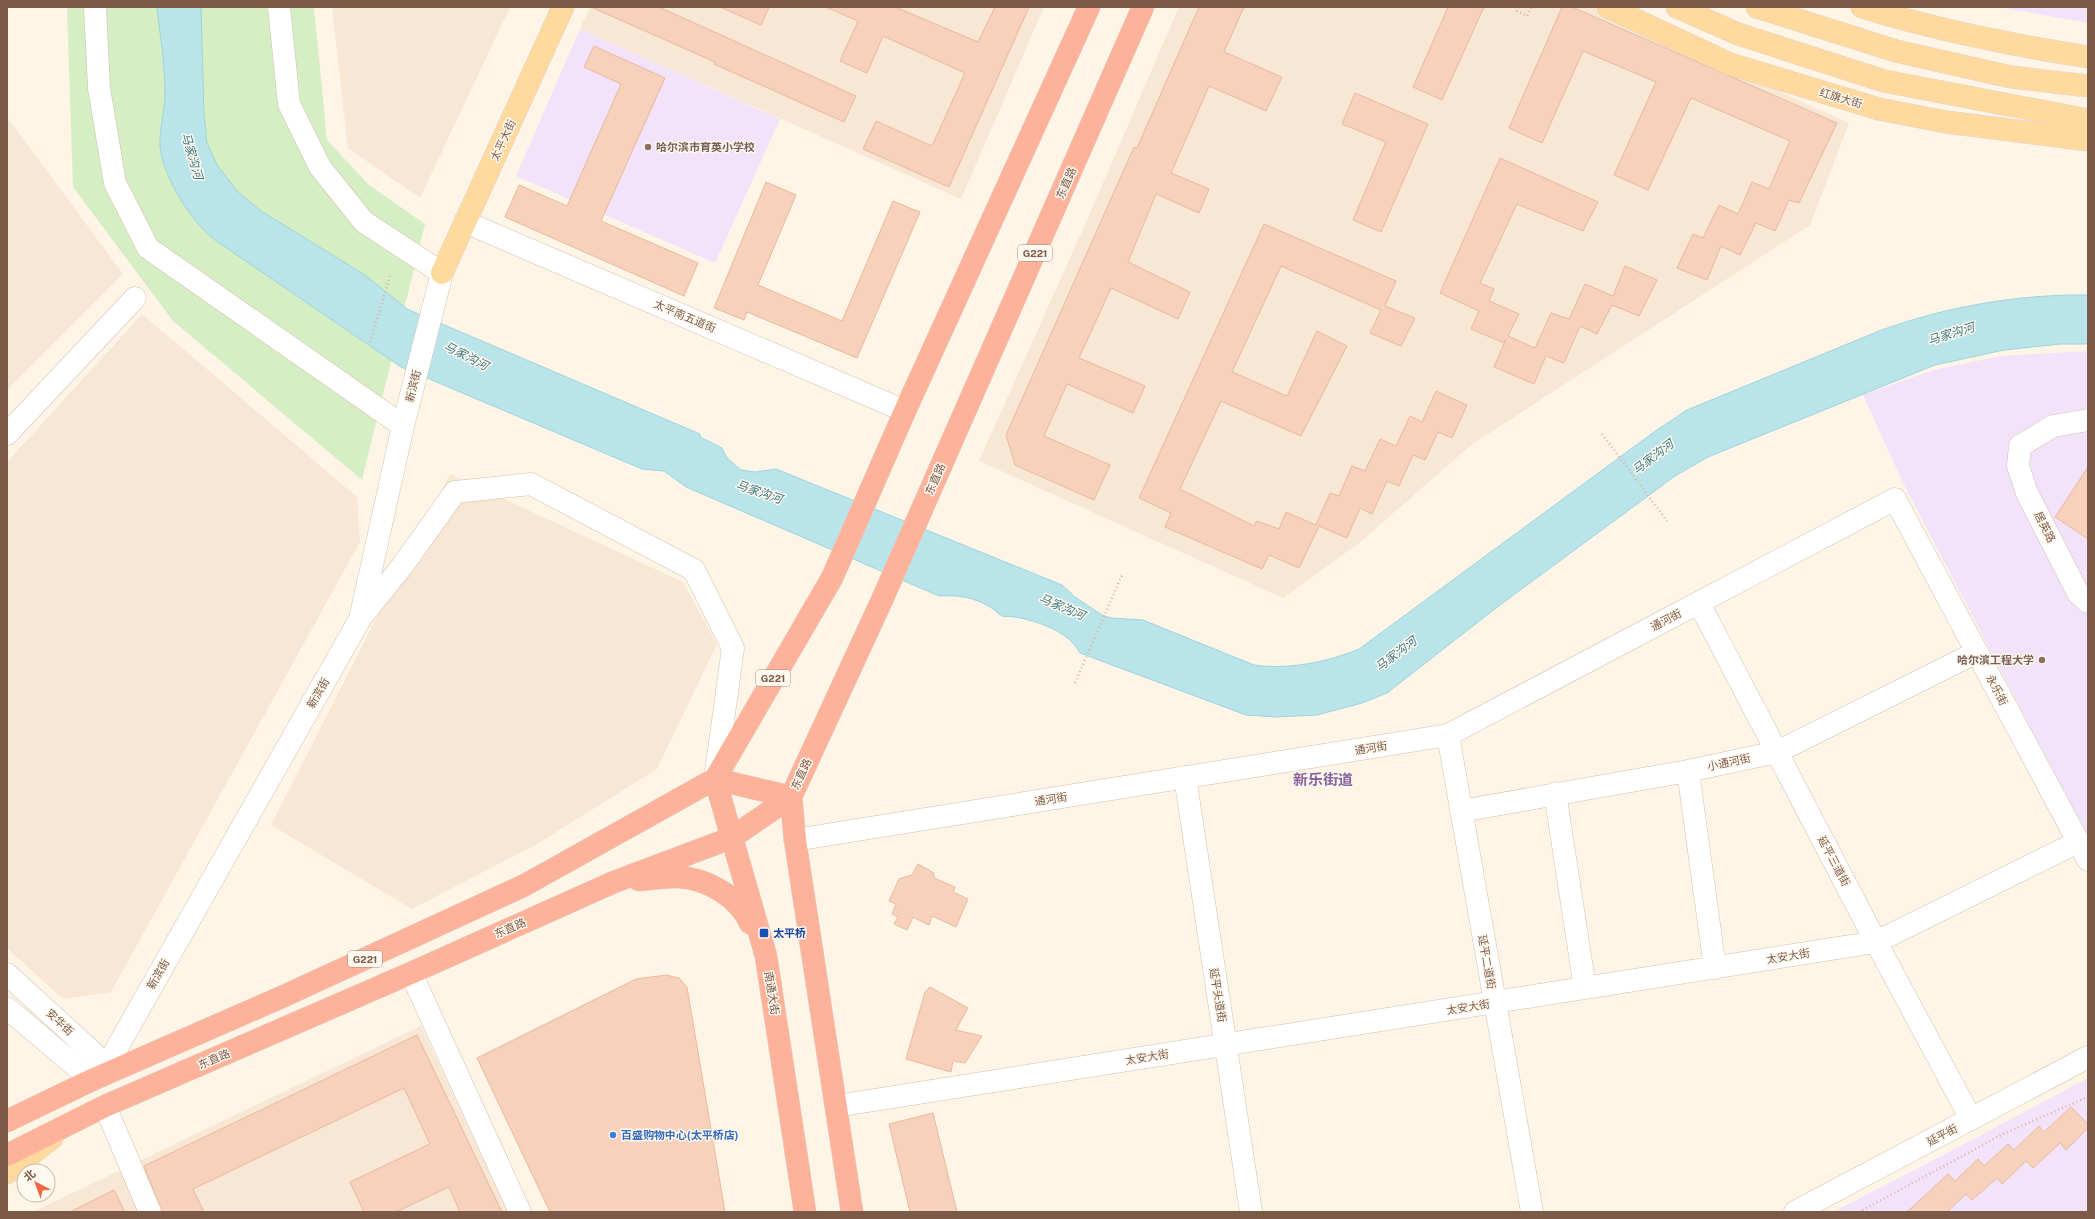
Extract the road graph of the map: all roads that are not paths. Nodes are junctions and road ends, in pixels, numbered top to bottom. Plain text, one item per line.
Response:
1 (96, 7) edge
2 (279, 7) edge
3 (563, 7) edge
4 (1089, 7) edge
5 (1143, 7) edge
6 (1608, 7) edge
7 (1677, 7) edge
8 (1757, 7) edge
9 (1862, 7) edge
10 (2088, 57) edge
11 (2088, 86) edge
12 (2088, 120) edge
13 (2088, 140) edge
14 (465, 222) junction
15 (442, 273) junction
16 (135, 298) dead end
17 (905, 411) junction
18 (2088, 420) edge
19 (403, 426) junction
20 (7, 434) edge
21 (1895, 499) joint
22 (2088, 602) edge
23 (1699, 603) junction
24 (360, 619) junction
25 (1977, 652) junction
26 (1448, 735) junction
27 (1777, 752) junction
28 (1688, 771) junction
29 (1185, 777) junction
30 (715, 779) junction
31 (1555, 793) junction
32 (791, 797) junction
33 (1461, 810) junction
34 (731, 838) junction
35 (795, 840) junction
36 (2083, 851) edge
37 (614, 882) junction
38 (1876, 942) junction
39 (766, 956) junction
40 (1715, 968) junction
41 (411, 973) junction
42 (7, 974) edge
43 (1585, 988) junction
44 (1494, 1002) junction
45 (7, 1008) edge
46 (1226, 1045) junction
47 (2088, 1057) edge
48 (103, 1073) junction
49 (105, 1106) junction
50 (836, 1106) junction
51 (7, 1108) edge
52 (79, 1118) junction
53 (1971, 1119) junction
54 (7, 1120) edge
55 (7, 1155) edge
56 (7, 1173) edge
57 (150, 1212) edge
58 (520, 1212) edge
59 (805, 1212) edge
60 (852, 1212) edge
61 (1251, 1212) edge
62 (1532, 1212) edge
63 (1795, 1212) edge

1 - 19 street
2 - 15 street
3 - 14 main road, 太平大街
4 - 17 highway, G221
5 - 32 highway, 东直路 / G221
6 - 13 main road, 红旗大街
7 - 12 main road
8 - 11 main road
9 - 10 main road
14 - 15 main road, 太平大街
14 - 17 street, 太平南五道街
15 - 19 street, 新滨街
16 - 20 street
17 - 30 highway, G221
18 - 22 street, 居英路
19 - 24 street, 新滨街
21 - 23 street, 通河街
21 - 25 street, 永乐街
23 - 26 street, 通河街
23 - 27 street, 延平三道街
24 - 30 street
24 - 48 street, 新滨街
25 - 27 street, 小通河街
25 - 36 street, 永乐街
26 - 29 street, 通河街
26 - 33 street, 延平二道街
27 - 28 street, 小通河街
27 - 38 street, 延平三道街
28 - 31 street, 小通河街
28 - 40 street
29 - 35 street, 通河街
29 - 46 street, 延平头道街
30 - 32 highway
30 - 34 highway, 南通大街
30 - 48 highway, G221
31 - 33 street, 小通河街
31 - 43 street
32 - 34 highway, 东直路
32 - 35 highway
33 - 44 street, 延平二道街
34 - 37 highway, 东直路
34 - 39 highway, 南通大街
35 - 50 highway
36 - 38 street, 太安大街
37 - 39 highway
37 - 41 highway, 东直路
38 - 40 street, 太安大街
38 - 53 street, 延平三道街
39 - 59 highway, 南通大街
40 - 43 street, 太安大街
41 - 49 highway, 东直路
41 - 58 street
42 - 48 street, 安华街
43 - 44 street, 太安大街
44 - 46 street, 太安大街
44 - 62 street, 延平二道街
45 - 48 street
46 - 50 street, 太安大街
46 - 61 street, 延平头道街
47 - 53 street, 延平街
48 - 51 main road
48 - 54 highway, G221
49 - 52 highway, 东直路
49 - 57 street
50 - 60 highway
52 - 55 highway, 东直路
52 - 56 main road
53 - 63 street, 延平街

